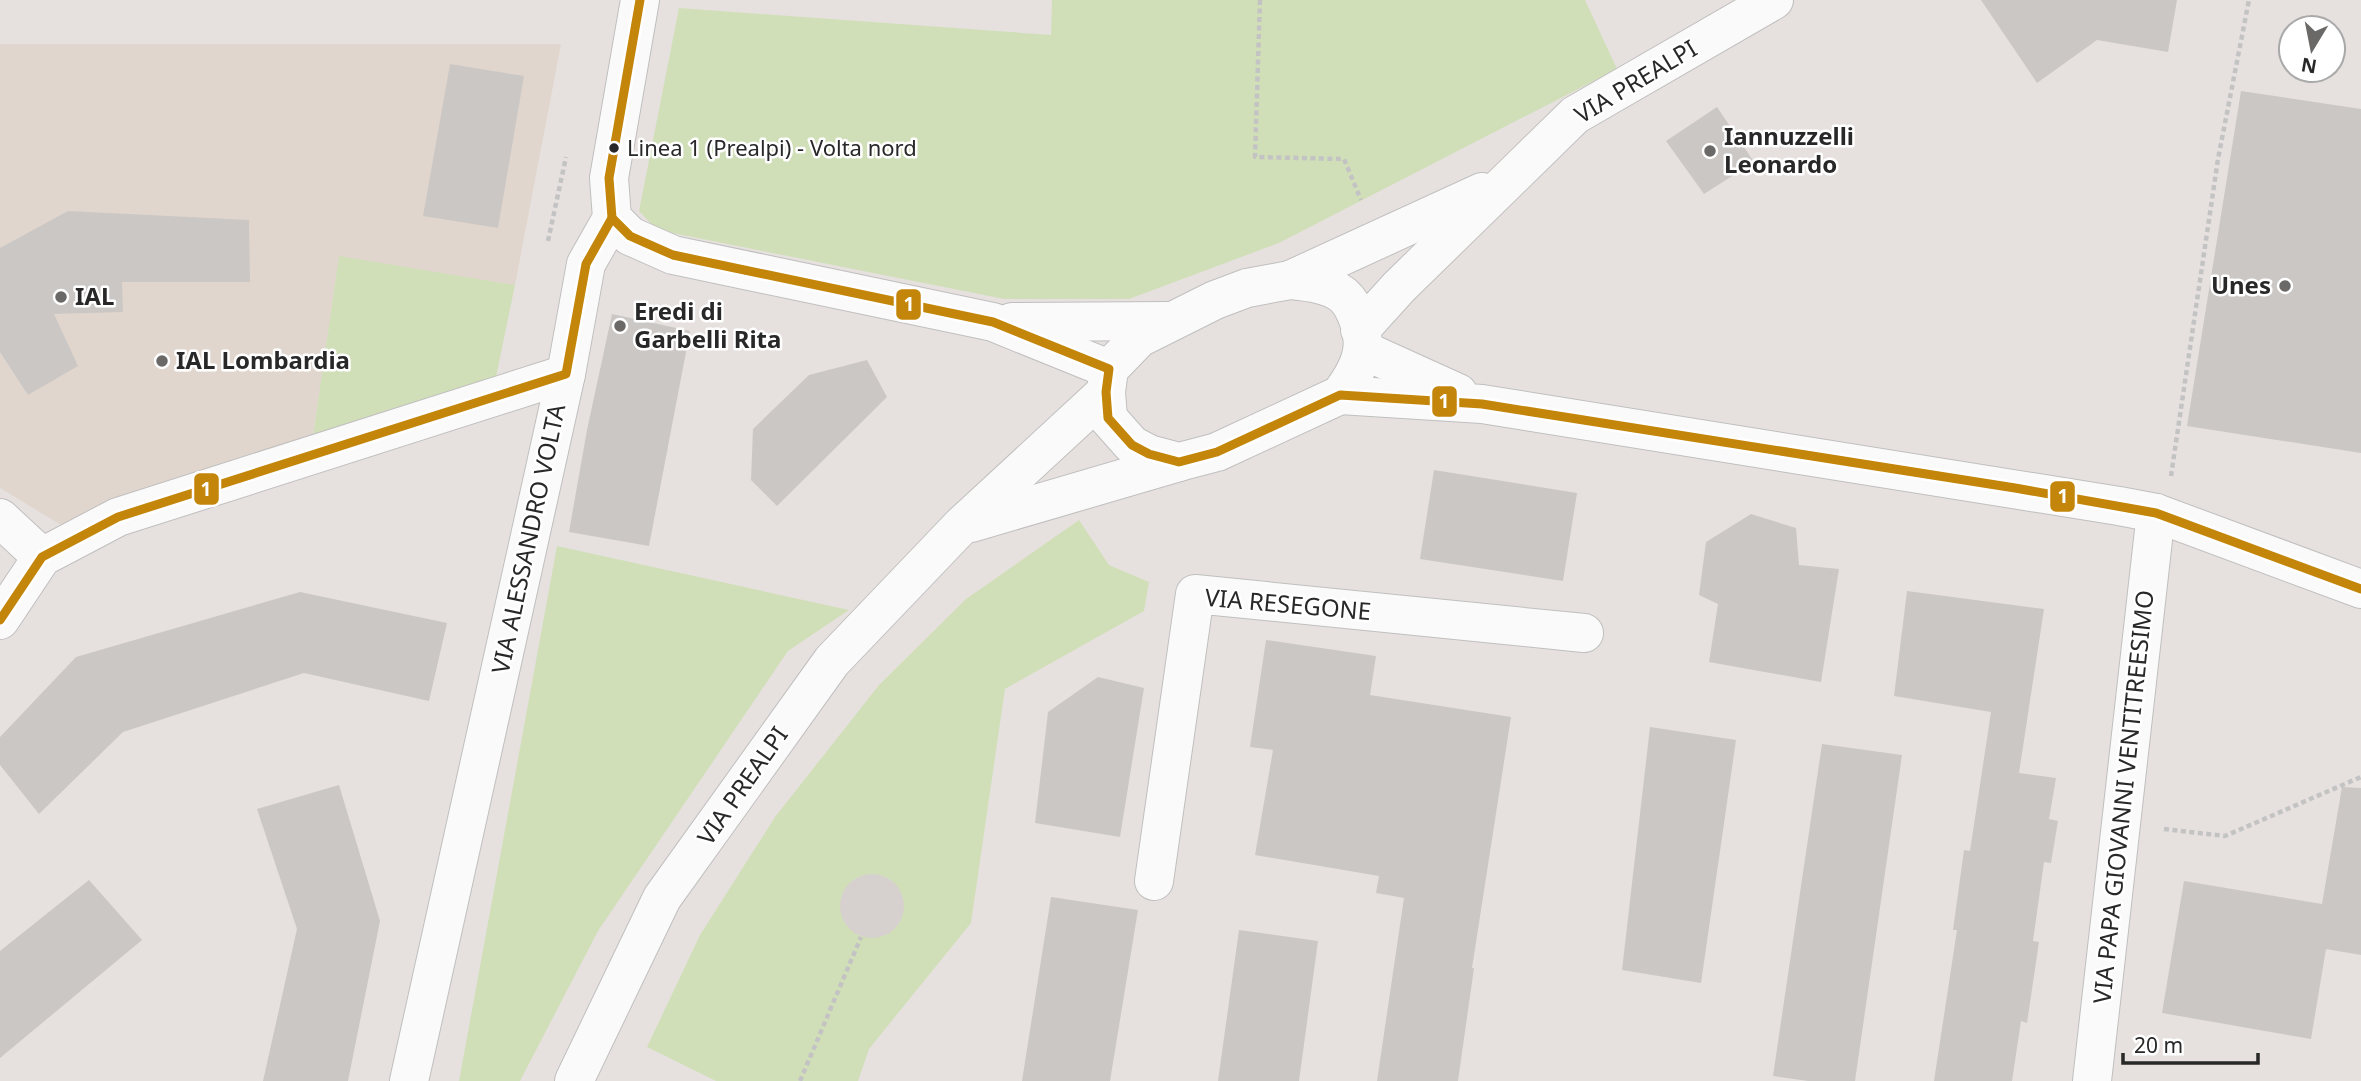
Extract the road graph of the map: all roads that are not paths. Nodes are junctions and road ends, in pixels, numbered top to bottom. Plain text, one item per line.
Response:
1 (640, 0) edge
2 (1774, 0) edge
3 (1510, 179) junction
4 (612, 218) junction
5 (1290, 280) junction
6 (1170, 321) junction
7 (993, 323) junction
8 (1362, 340) junction
9 (566, 373) junction
10 (1107, 381) junction
11 (1340, 395) junction
12 (1482, 404) junction
13 (1179, 462) junction
14 (2161, 515) junction
15 (0, 518) edge
16 (962, 525) junction
17 (42, 557) junction
18 (2361, 589) edge
19 (0, 620) edge
20 (1584, 633) dead end
21 (1154, 881) dead end
22 (409, 1081) edge
23 (574, 1081) edge
24 (2092, 1081) edge

1 - 4 street
2 - 3 street, VIA PREALPI
3 - 5 street, VIA PREALPI
3 - 8 street, VIA PREALPI
4 - 7 street
4 - 9 street, VIA ALESSANDRO VOLTA
5 - 6 street, VIA PREALPI
5 - 8 street
6 - 7 street
6 - 10 street, VIA PREALPI
7 - 10 street
8 - 11 street, VIA PREALPI
8 - 12 street
9 - 17 street
9 - 22 street, VIA ALESSANDRO VOLTA
10 - 13 street
10 - 16 street, VIA PREALPI
11 - 12 street
11 - 13 street
12 - 14 street
13 - 16 street
14 - 18 street
14 - 24 street, VIA PAPA GIOVANNI VENTITREESIMO
15 - 17 street
16 - 23 street, VIA PREALPI
17 - 19 street
20 - 21 street, VIA RESEGONE

